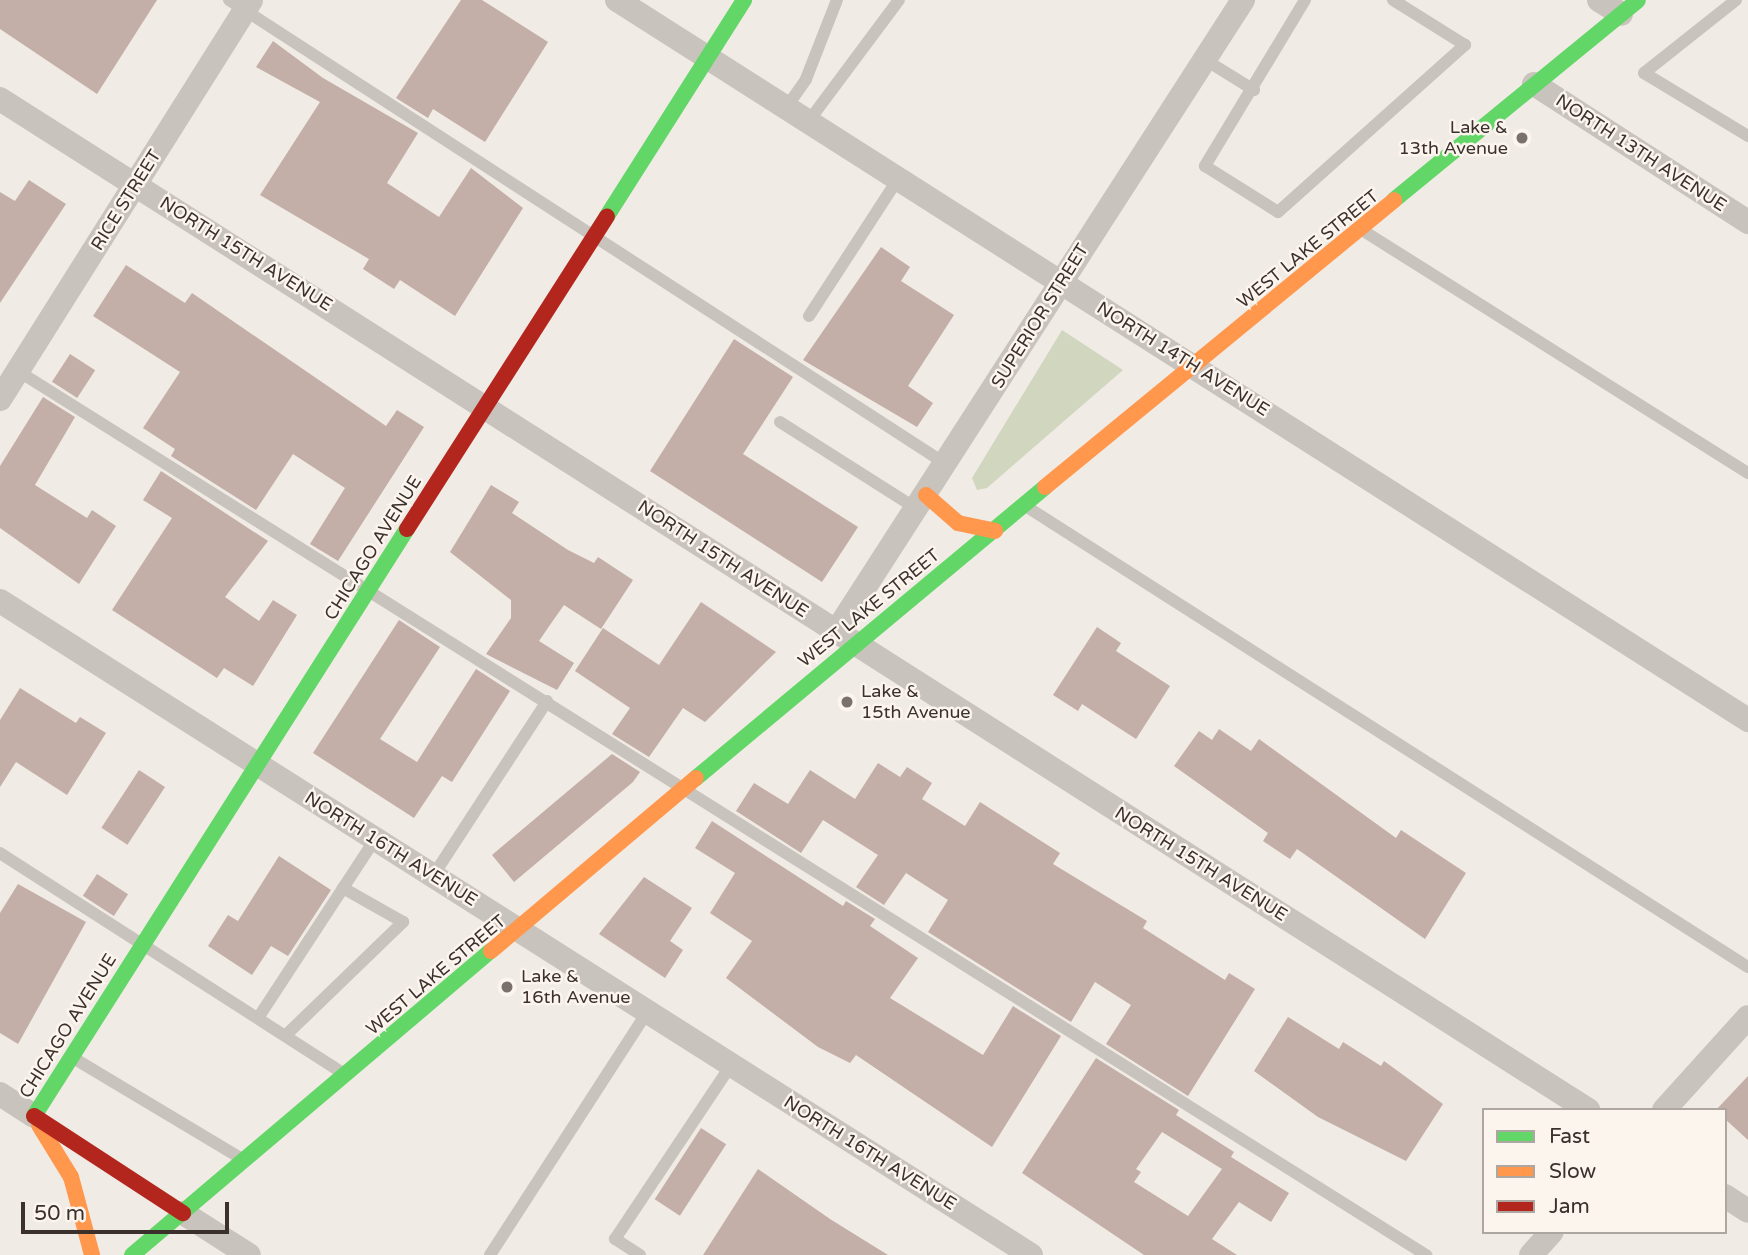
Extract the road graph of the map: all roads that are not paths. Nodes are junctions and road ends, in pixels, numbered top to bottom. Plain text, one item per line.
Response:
1 (617, 0) edge
2 (744, 0) edge
3 (836, 0) edge
4 (899, 0) edge
5 (1243, 0) edge
6 (1305, 0) edge
7 (1393, 0) edge
8 (1599, 0) edge
9 (1736, 0) edge
10 (242, 3) edge
11 (1629, 7) edge
12 (707, 58) junction
13 (1204, 59) junction
14 (1534, 84) junction
15 (1254, 90) junction
16 (0, 99) edge
17 (786, 108) junction
18 (808, 122) junction
19 (1748, 136) edge
20 (898, 179) junction
21 (136, 184) junction
22 (1748, 222) edge
23 (1362, 230) junction
24 (596, 233) junction
25 (1061, 282) junction
26 (809, 316) dead end
27 (1195, 366) junction
28 (7, 384) edge
29 (485, 406) junction
30 (780, 422) dead end
31 (947, 464) junction
32 (1748, 473) edge
33 (921, 502) junction
34 (1027, 507) junction
35 (995, 531) junction
36 (370, 587) junction
37 (0, 601) edge
38 (845, 638) junction
39 (547, 701) junction
40 (1748, 719) edge
41 (257, 765) junction
42 (681, 790) junction
43 (375, 839) junction
44 (0, 853) edge
45 (433, 876) junction
46 (344, 888) junction
47 (519, 931) junction
48 (143, 944) junction
49 (1748, 967) edge
50 (647, 1012) junction
51 (1748, 1017) edge
52 (258, 1018) junction
53 (286, 1035) junction
54 (72, 1057) junction
55 (731, 1065) junction
56 (346, 1075) junction
57 (0, 1094) edge
58 (1585, 1108) edge
59 (1666, 1108) edge
60 (34, 1116) junction
61 (244, 1161) junction
62 (1727, 1197) edge
63 (1748, 1211) edge
64 (183, 1213) junction
65 (1550, 1234) edge
66 (92, 1255) edge
67 (132, 1255) edge
68 (249, 1255) edge
69 (490, 1255) edge
70 (640, 1255) edge
71 (1031, 1255) edge
72 (1426, 1255) edge
73 (1531, 1255) edge

1 - 12 street, NORTH 14TH AVENUE
2 - 12 main road, CHICAGO AVENUE
3 - 17 lane
4 - 18 lane
5 - 13 street, SUPERIOR STREET
6 - 15 lane
7 - 15 lane
8 - 11 street
9 - 19 lane
10 - 21 street, RICE STREET
10 - 24 lane
11 - 14 main road, WEST LAKE STREET
12 - 17 street, NORTH 14TH AVENUE
12 - 24 main road, CHICAGO AVENUE
13 - 15 lane
13 - 25 street, SUPERIOR STREET
14 - 22 street, NORTH 13TH AVENUE
14 - 23 main road, WEST LAKE STREET
16 - 21 street, NORTH 15TH AVENUE
17 - 18 street, NORTH 14TH AVENUE
18 - 20 street, NORTH 14TH AVENUE
20 - 25 street, NORTH 14TH AVENUE
20 - 26 lane
21 - 28 street, RICE STREET
21 - 29 street, NORTH 15TH AVENUE
23 - 27 main road, WEST LAKE STREET
23 - 32 lane
24 - 29 main road, CHICAGO AVENUE
24 - 31 lane
25 - 27 street, NORTH 14TH AVENUE
25 - 31 street, SUPERIOR STREET
27 - 34 main road, WEST LAKE STREET
27 - 40 street, NORTH 14TH AVENUE
28 - 36 lane
29 - 36 main road, CHICAGO AVENUE
29 - 38 street, NORTH 15TH AVENUE
30 - 33 lane
31 - 33 street, SUPERIOR STREET
33 - 35 main road
33 - 38 street, SUPERIOR STREET
34 - 35 main road, WEST LAKE STREET
34 - 49 lane
35 - 38 main road, WEST LAKE STREET
36 - 39 lane
36 - 41 main road, CHICAGO AVENUE
37 - 41 street, NORTH 16TH AVENUE
38 - 42 main road, WEST LAKE STREET
38 - 58 street, NORTH 15TH AVENUE
39 - 42 lane
39 - 45 lane
41 - 43 street, NORTH 16TH AVENUE
41 - 48 main road, CHICAGO AVENUE
42 - 47 main road, WEST LAKE STREET
42 - 72 lane
43 - 45 street, NORTH 16TH AVENUE
43 - 46 lane
44 - 48 lane
45 - 47 street, NORTH 16TH AVENUE
46 - 52 lane
46 - 53 lane
47 - 50 street, NORTH 16TH AVENUE
47 - 56 main road, WEST LAKE STREET
48 - 52 lane
48 - 54 main road, CHICAGO AVENUE
50 - 55 street, NORTH 16TH AVENUE
50 - 69 lane
51 - 59 street
52 - 53 lane
53 - 56 lane
54 - 60 main road, CHICAGO AVENUE
54 - 61 lane
55 - 70 lane
55 - 71 street, NORTH 16TH AVENUE
56 - 61 main road, WEST LAKE STREET
57 - 60 street
60 - 64 main road
60 - 66 main road
61 - 64 main road, WEST LAKE STREET
62 - 63 street
64 - 67 main road, WEST LAKE STREET
64 - 68 street
65 - 73 street

